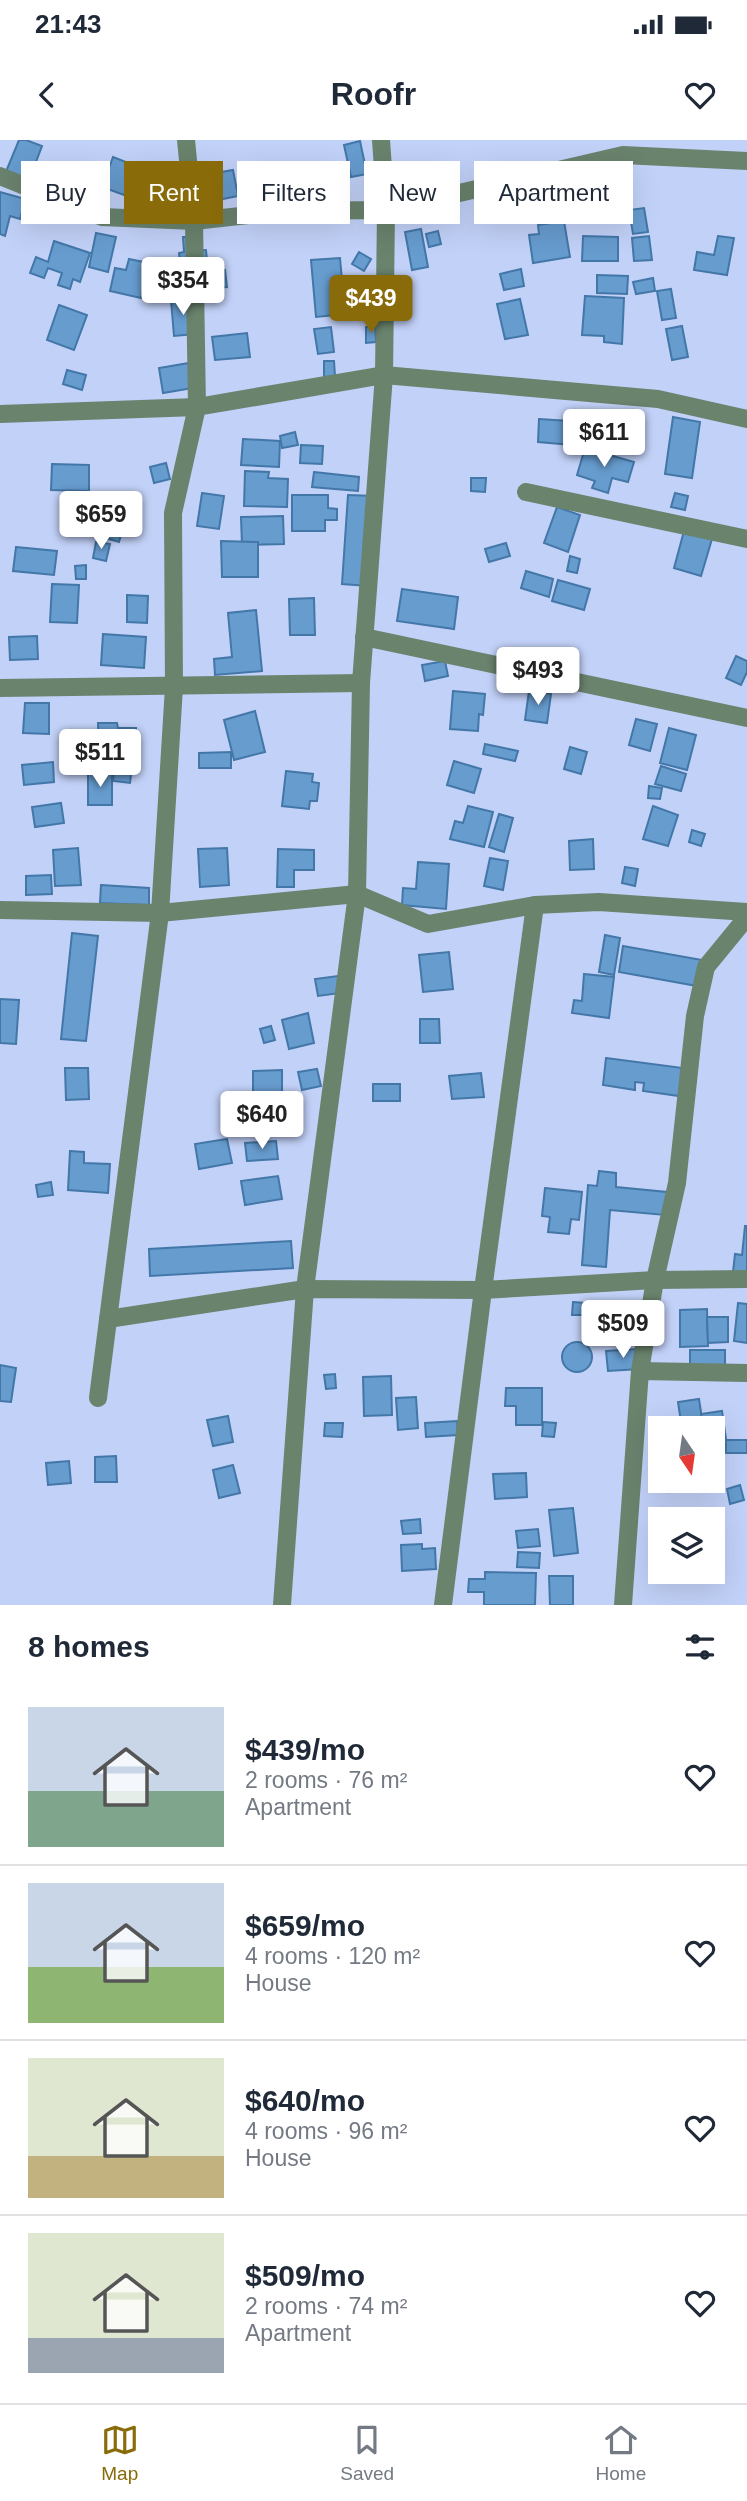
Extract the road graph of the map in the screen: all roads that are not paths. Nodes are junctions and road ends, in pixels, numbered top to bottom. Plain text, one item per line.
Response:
1 (186, 140) edge
2 (381, 140) edge
3 (622, 147) edge
4 (747, 160) edge
5 (188, 161) edge
6 (382, 161) edge
7 (0, 176) edge
8 (460, 190) edge
9 (364, 210) edge
10 (124, 218) edge
11 (223, 218) edge
12 (194, 224) edge
13 (386, 224) edge
14 (384, 375) junction
15 (197, 407) junction
16 (0, 414) edge
17 (747, 419) edge
18 (526, 492) dead end
19 (747, 539) edge
20 (364, 637) junction
21 (361, 683) junction
22 (174, 687) junction
23 (0, 688) edge
24 (747, 718) edge
25 (357, 894) junction
26 (535, 905) junction
27 (0, 910) edge
28 (160, 913) junction
29 (747, 915) edge
30 (747, 1279) edge
31 (655, 1280) junction
32 (305, 1289) junction
33 (483, 1290) junction
34 (108, 1319) junction
35 (640, 1371) junction
36 (747, 1373) edge
37 (97, 1398) dead end
38 (282, 1605) edge
39 (443, 1605) edge
40 (623, 1605) edge

1 - 5 street
2 - 6 street
3 - 4 street
3 - 8 street
7 - 10 street
9 - 11 street
12 - 15 street
13 - 14 street
14 - 15 street
14 - 17 street
14 - 20 street
15 - 16 street
15 - 22 street
18 - 19 street
20 - 21 street
20 - 24 street
21 - 22 street
21 - 25 street
22 - 23 street
22 - 28 street
25 - 26 street
25 - 28 street
25 - 32 street
26 - 29 street
26 - 33 street
27 - 28 street
28 - 34 street
29 - 31 street
30 - 31 street
31 - 33 street
31 - 35 street
32 - 33 street
32 - 34 street
32 - 38 street
33 - 39 street
34 - 37 street
35 - 36 street
35 - 40 street

